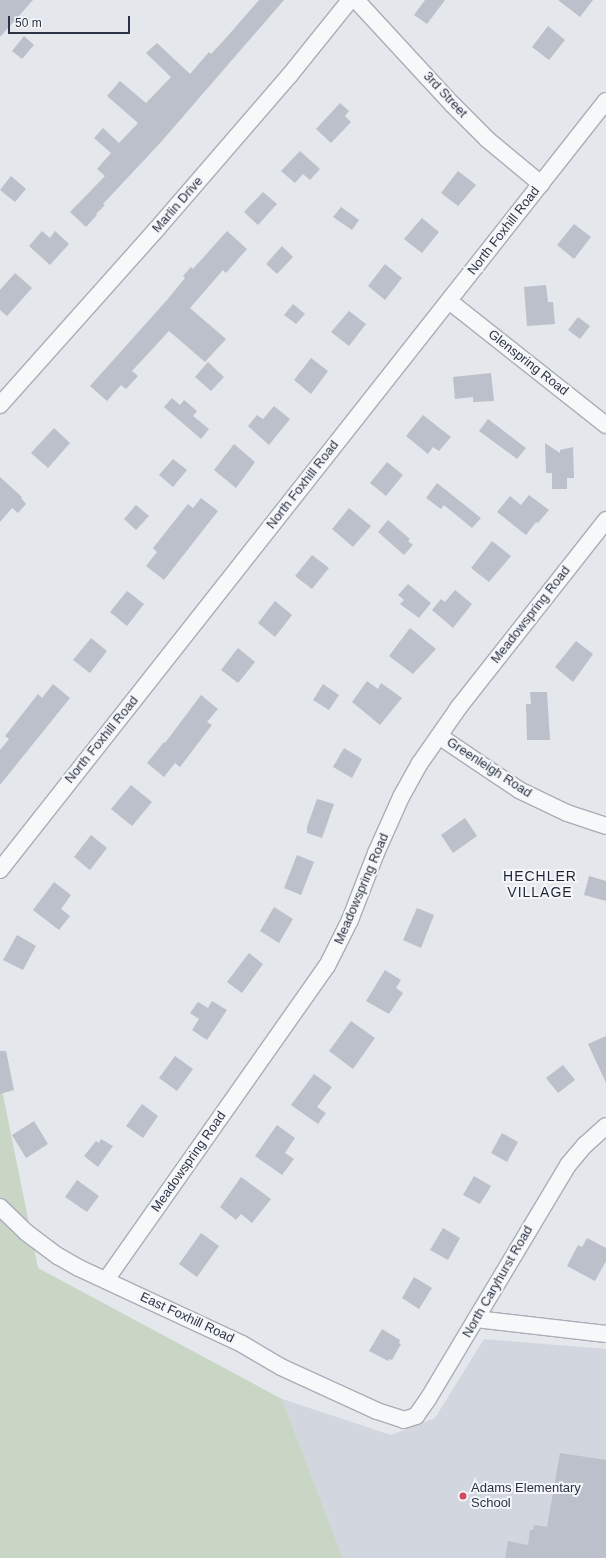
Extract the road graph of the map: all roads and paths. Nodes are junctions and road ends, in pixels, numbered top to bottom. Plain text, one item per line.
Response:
1 (350, 0) edge
2 (356, 0) edge
3 (606, 101) edge
4 (540, 184) junction
5 (449, 301) junction
6 (0, 405) edge
7 (606, 425) edge
8 (606, 520) edge
9 (439, 736) junction
10 (606, 826) edge
11 (0, 870) edge
12 (606, 1126) edge
13 (0, 1207) edge
14 (106, 1280) junction
15 (476, 1319) junction
16 (606, 1334) edge
17 (385, 1414) joint

1 - 6 street, Marlin Drive
2 - 4 street, 3rd Street
3 - 4 street, North Foxhill Road
4 - 5 street, North Foxhill Road
5 - 7 street, Glenspring Road
5 - 11 street, North Foxhill Road
8 - 9 street, Meadowspring Road
9 - 10 street, Greenleigh Road
9 - 14 street, Meadowspring Road
12 - 15 street, North Caryhurst Road
13 - 14 street, East Foxhill Road
14 - 17 street, East Foxhill Road
15 - 16 street
15 - 17 street, North Caryhurst Road

